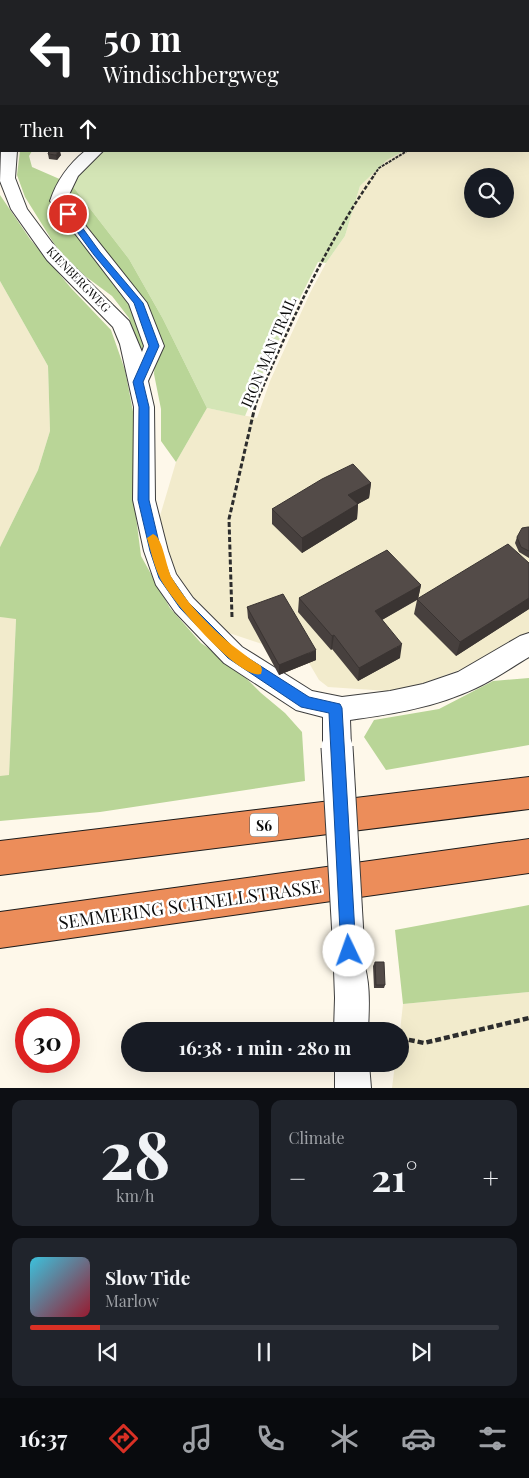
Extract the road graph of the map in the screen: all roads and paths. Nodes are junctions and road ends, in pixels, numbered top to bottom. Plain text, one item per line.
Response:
1 (9, 152) edge
2 (94, 152) edge
3 (405, 152) edge
4 (138, 382) junction
5 (529, 644) edge
6 (233, 655) junction
7 (336, 708) junction
8 (529, 793) edge
9 (529, 856) edge
10 (0, 858) edge
11 (0, 930) edge
12 (529, 1018) edge
13 (352, 1022) edge
14 (409, 1040) edge
15 (352, 1072) edge
16 (353, 1088) edge

1 - 4 street, KIENBERGWEG
2 - 4 street, KIENBERGWEG
3 - 6 path, IRON MAN TRAIL
4 - 6 street, KIENBERGWEG
5 - 7 street
6 - 7 street, KIENBERGWEG
7 - 13 street, bridge
8 - 10 highway, S6
9 - 11 highway, SEMMERING SCHNELLSTRASSE
12 - 14 path
15 - 16 street

